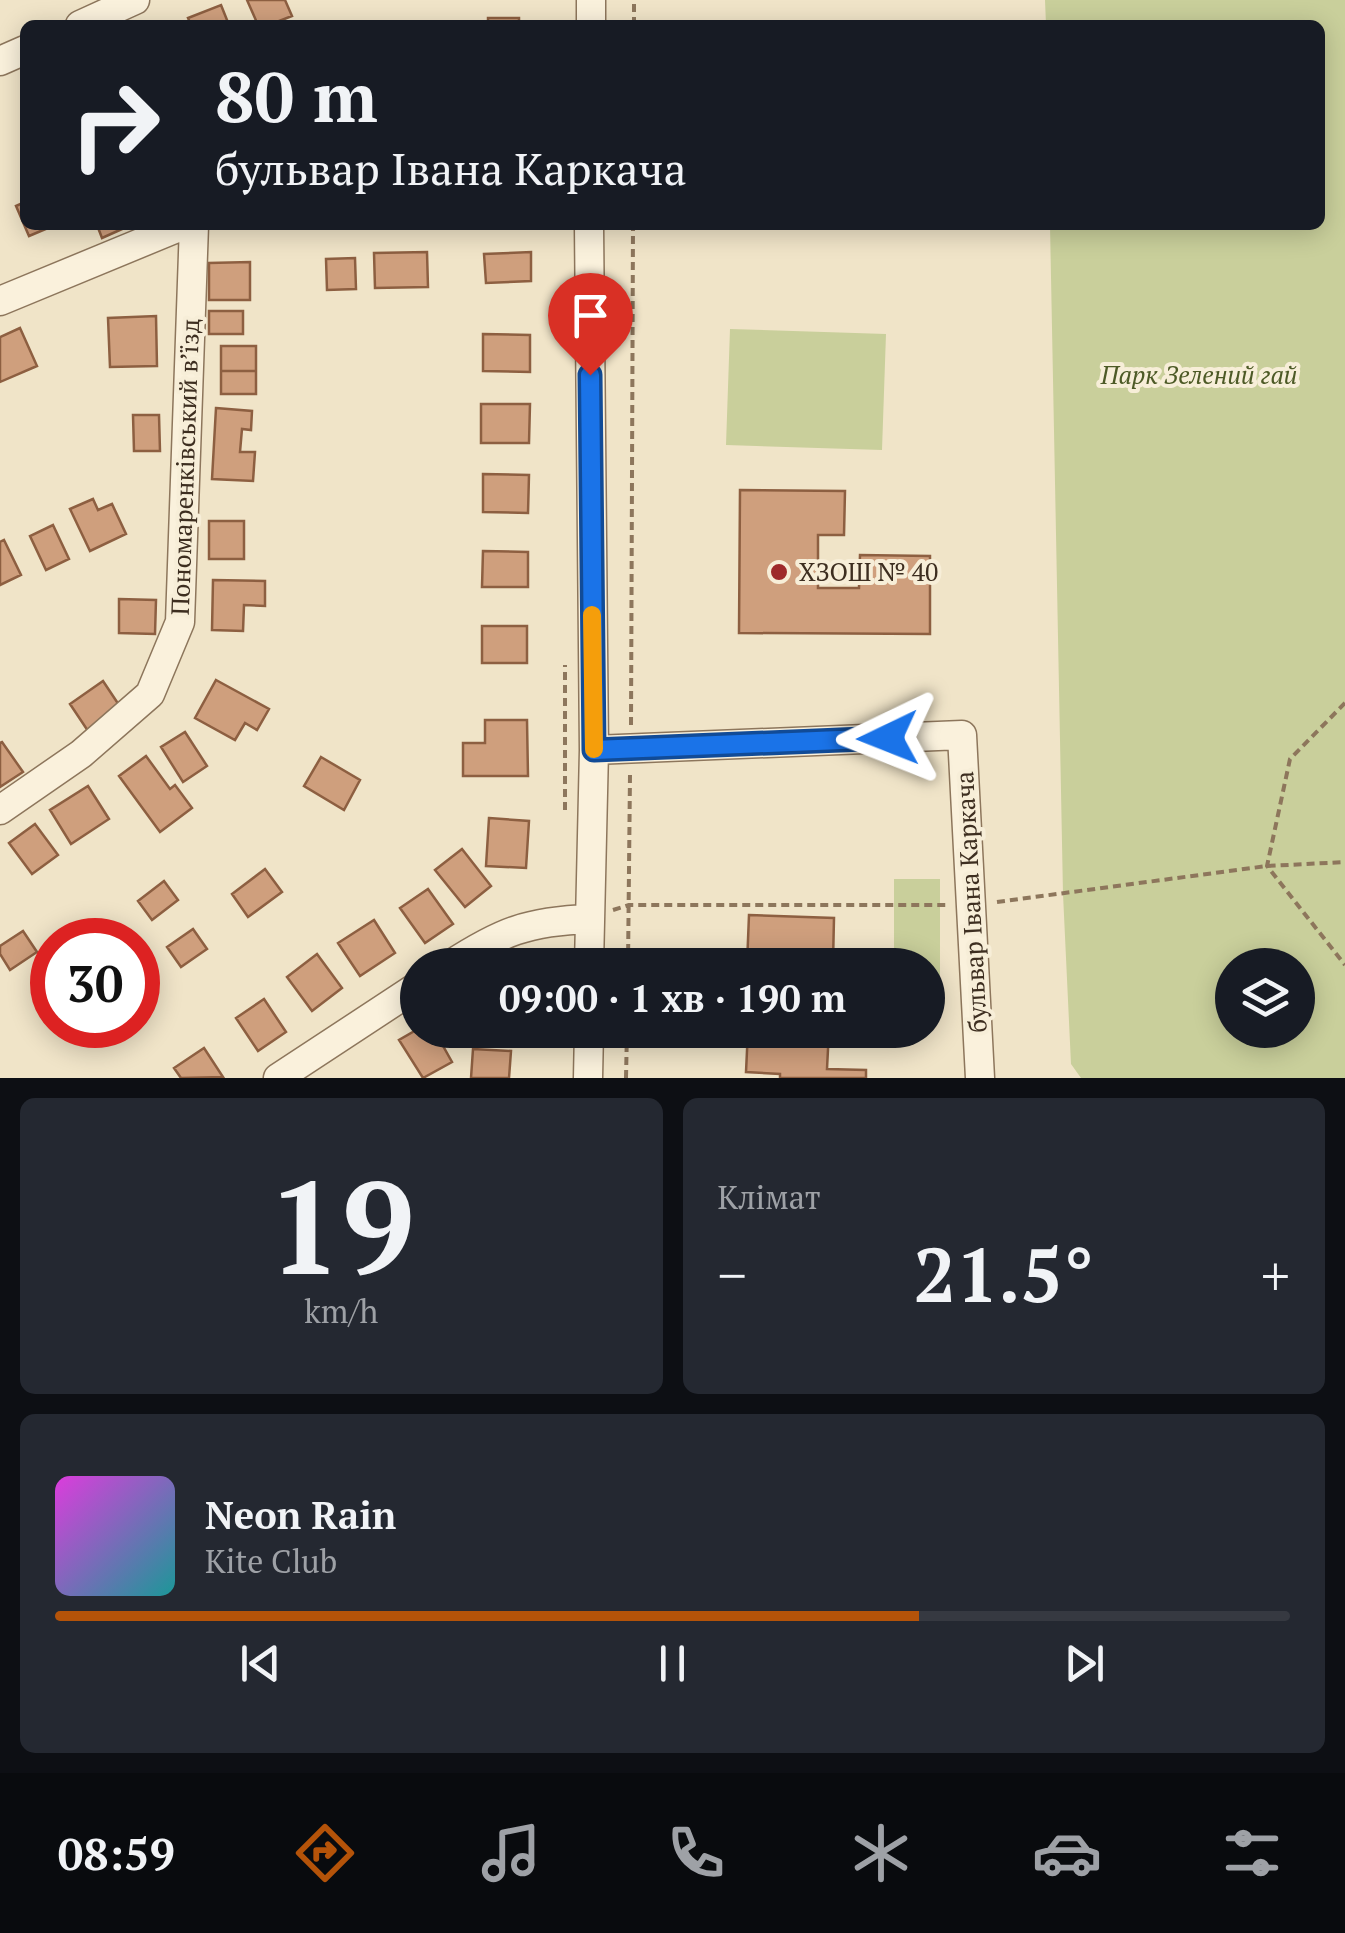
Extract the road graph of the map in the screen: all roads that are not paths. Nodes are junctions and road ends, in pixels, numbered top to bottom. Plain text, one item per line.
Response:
1 (135, 0) edge
2 (91, 20) edge
3 (172, 230) edge
4 (194, 230) edge
5 (589, 230) edge
6 (0, 301) edge
7 (594, 750) junction
8 (0, 810) edge
9 (590, 918) junction
10 (477, 948) edge
11 (589, 948) edge
12 (400, 998) edge
13 (589, 1048) edge
14 (278, 1078) edge
15 (588, 1078) edge
16 (980, 1078) edge

1 - 2 street
3 - 6 street
4 - 8 street, Пономаренківський в’їзд
5 - 7 street
7 - 9 street
7 - 16 street, бульвар Івана Каркача
9 - 10 street
9 - 11 street
12 - 14 street
13 - 15 street

